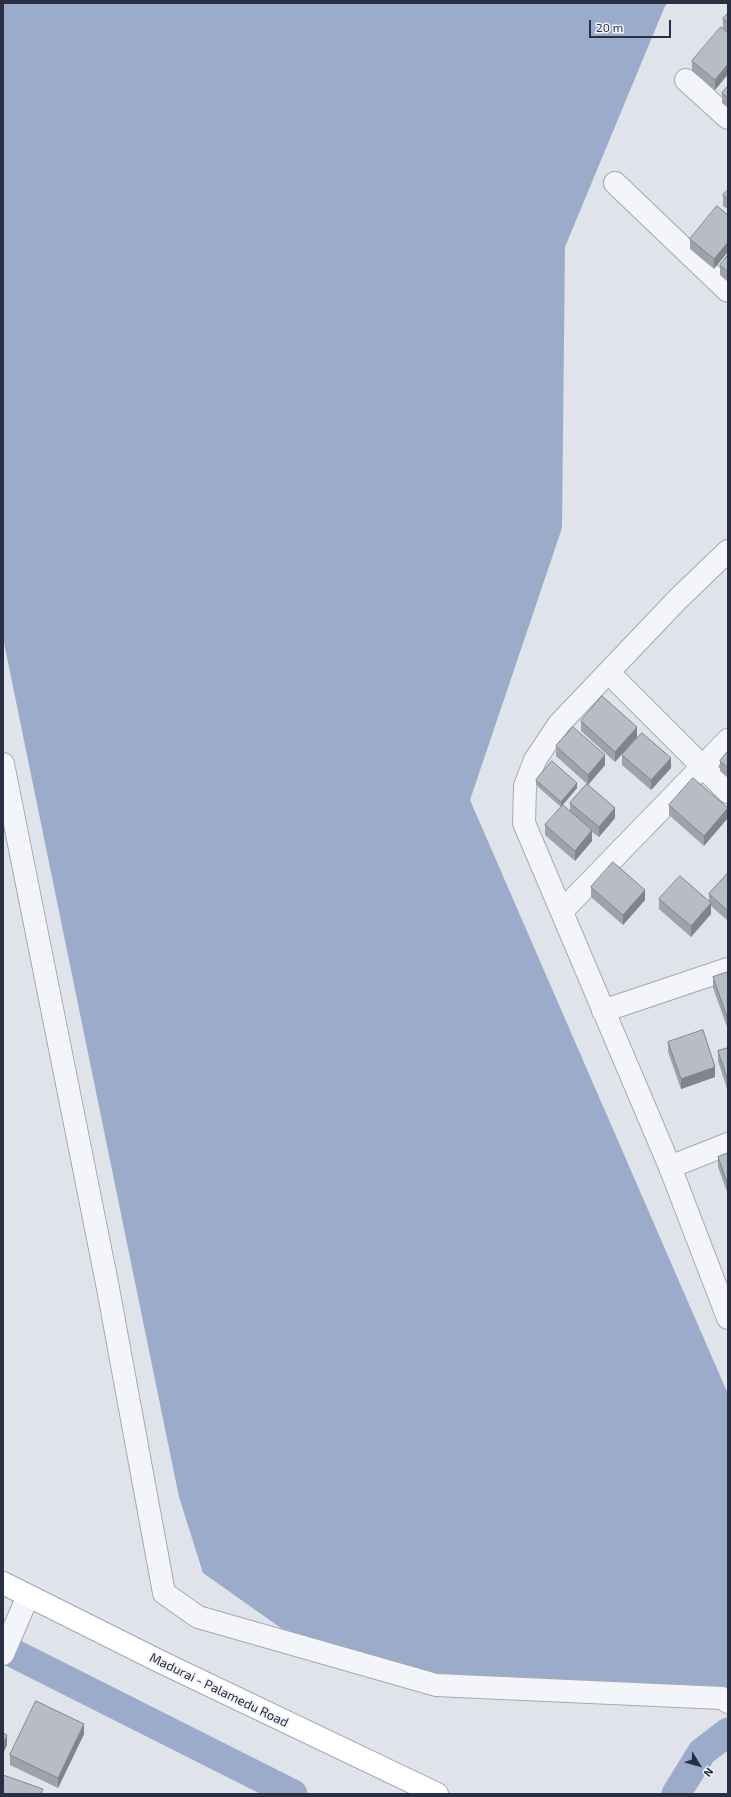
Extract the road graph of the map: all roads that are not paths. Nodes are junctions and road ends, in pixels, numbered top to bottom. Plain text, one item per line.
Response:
1 (686, 80) dead end
2 (728, 118) edge
3 (615, 183) dead end
4 (728, 291) edge
5 (728, 551) edge
6 (609, 673) junction
7 (728, 740) edge
8 (3, 764) edge
9 (702, 767) junction
10 (728, 792) edge
11 (562, 911) junction
12 (728, 969) edge
13 (604, 1011) junction
14 (728, 1144) edge
15 (670, 1167) junction
16 (728, 1318) edge
17 (3, 1583) edge
18 (28, 1596) junction
19 (3, 1654) edge
20 (728, 1702) edge
21 (437, 1794) edge

1 - 2 street
3 - 4 street
5 - 6 street
6 - 9 street
6 - 11 street
7 - 9 street
8 - 20 street
9 - 10 street
9 - 11 street
11 - 13 street
12 - 13 street
13 - 15 street
14 - 15 street
15 - 16 street
17 - 18 main road, Madurai - Palamedu Road
18 - 19 street
18 - 21 main road, Madurai - Palamedu Road

